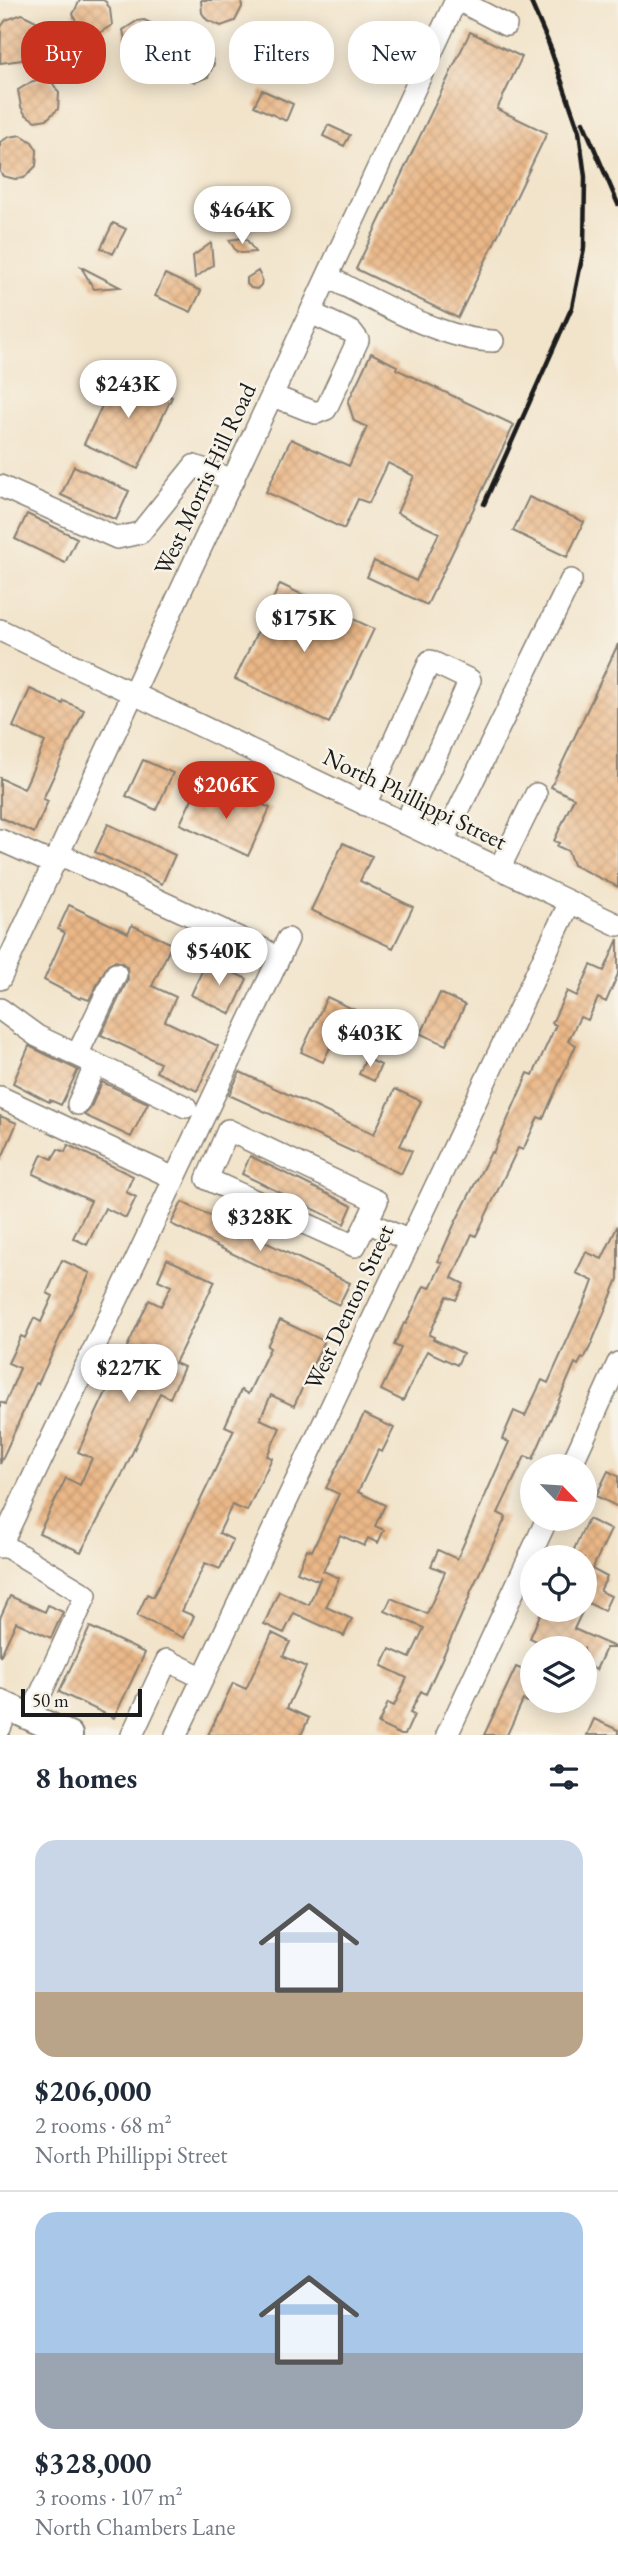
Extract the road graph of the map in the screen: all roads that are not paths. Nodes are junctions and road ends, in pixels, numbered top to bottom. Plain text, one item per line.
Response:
1 (457, 0) edge
2 (506, 25) dead end
3 (328, 277) junction
4 (311, 313) junction
5 (493, 341) dead end
6 (273, 396) junction
7 (234, 480) junction
8 (0, 486) edge
9 (571, 580) dead end
10 (0, 630) edge
11 (134, 692) junction
12 (536, 794) dead end
13 (365, 804) junction
14 (405, 824) junction
15 (0, 840) edge
16 (443, 842) junction
17 (56, 859) junction
18 (499, 869) junction
19 (570, 902) junction
20 (618, 925) edge
21 (288, 939) dead end
22 (265, 950) dead end
23 (116, 974) dead end
24 (0, 979) edge
25 (0, 1009) edge
26 (87, 1059) junction
27 (0, 1097) edge
28 (78, 1104) dead end
29 (186, 1107) dead end
30 (174, 1178) junction
31 (367, 1222) junction
32 (410, 1241) junction
33 (618, 1363) edge
34 (576, 1454) edge
35 (541, 1531) edge
36 (1, 1545) edge
37 (203, 1678) junction
38 (10, 1714) edge
39 (69, 1735) edge
40 (132, 1735) edge
41 (176, 1735) edge
42 (447, 1735) edge

1 - 2 street
1 - 3 street, West Morris Hill Road
3 - 4 street, West Morris Hill Road
3 - 5 street
4 - 6 street, West Morris Hill Road
4 - 6 street
6 - 7 street, West Morris Hill Road
7 - 8 street
7 - 11 street, West Morris Hill Road
9 - 16 street
10 - 11 street, North Phillippi Street
11 - 13 street, North Phillippi Street
11 - 17 street, West Morris Hill Road
12 - 18 street
13 - 14 street, North Phillippi Street
13 - 14 street
14 - 16 street, North Phillippi Street
15 - 17 street
16 - 18 street, North Phillippi Street
17 - 22 street
17 - 24 street, West Morris Hill Road
18 - 19 street, North Phillippi Street
19 - 20 street, North Phillippi Street
19 - 32 street, West Denton Street
21 - 30 street
23 - 26 street
25 - 26 street
26 - 28 street
26 - 29 street
27 - 30 street
30 - 36 street
31 - 31 street
31 - 32 street
32 - 37 street, West Denton Street
33 - 34 street
35 - 42 street
36 - 38 street
37 - 40 street
37 - 41 street, West Denton Street
38 - 39 main road

